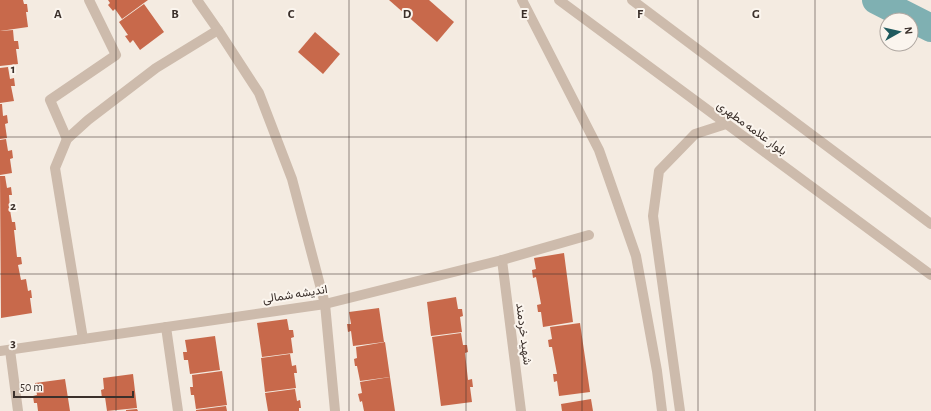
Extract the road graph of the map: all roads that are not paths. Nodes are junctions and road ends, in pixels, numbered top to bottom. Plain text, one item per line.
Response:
1 (89, 0) edge
2 (197, 0) edge
3 (522, 0) edge
4 (559, 0) edge
5 (632, 0) edge
6 (218, 30) junction
7 (726, 124) junction
8 (67, 139) junction
9 (931, 224) edge
10 (589, 235) dead end
11 (502, 260) junction
12 (931, 275) edge
13 (325, 304) junction
14 (166, 327) junction
15 (83, 339) junction
16 (5, 350) edge
17 (18, 411) edge
18 (178, 411) edge
19 (334, 411) edge
20 (521, 411) edge
21 (662, 411) edge
22 (680, 411) edge

1 - 8 street
2 - 6 street
3 - 21 street
4 - 7 street, بلوار علامه مطهری
5 - 9 street
6 - 8 street
6 - 13 street
7 - 12 street, بلوار علامه مطهری
7 - 22 street
8 - 15 street
10 - 11 street, اندیشه شمالی
11 - 13 street, اندیشه شمالی
11 - 20 street, شهید خردمند
13 - 14 street, اندیشه شمالی
13 - 19 street
14 - 15 street, اندیشه شمالی
14 - 18 street
15 - 16 street, اندیشه شمالی
16 - 17 street

